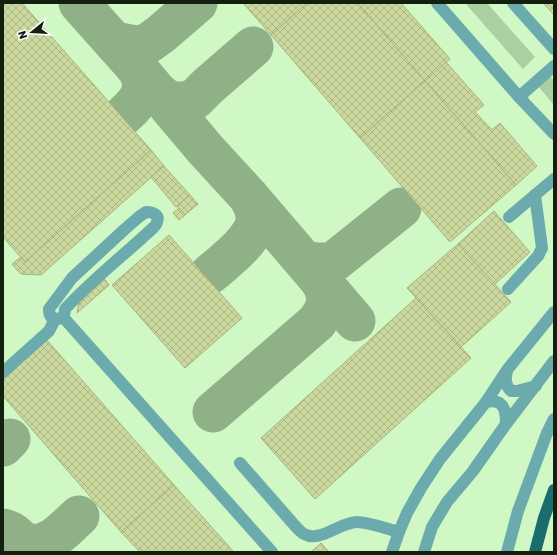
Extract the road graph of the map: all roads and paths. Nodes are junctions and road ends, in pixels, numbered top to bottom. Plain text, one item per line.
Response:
1 (437, 3) edge
2 (513, 3) edge
3 (554, 49) edge
4 (554, 66) edge
5 (519, 97) junction
6 (554, 134) edge
7 (554, 179) edge
8 (535, 195) junction
9 (509, 217) dead end
10 (508, 288) dead end
11 (554, 312) edge
12 (61, 315) junction
13 (554, 361) edge
14 (507, 370) junction
15 (3, 372) edge
16 (536, 386) junction
17 (486, 402) junction
18 (554, 419) edge
19 (506, 424) junction
20 (240, 463) dead end
21 (554, 490) edge
22 (399, 532) junction
23 (272, 552) edge
24 (392, 552) edge
25 (424, 552) edge
26 (507, 552) edge
27 (535, 552) edge

1 - 5 street
2 - 3 street
4 - 5 street
5 - 6 street
7 - 8 street
8 - 9 street
8 - 10 street
11 - 14 street
12 - 12 street
12 - 15 street
12 - 23 street
13 - 16 street
14 - 16 street
14 - 17 street
16 - 19 street
17 - 19 street
17 - 22 street
18 - 26 street
19 - 25 street
20 - 22 street
21 - 27 main road
22 - 24 street

